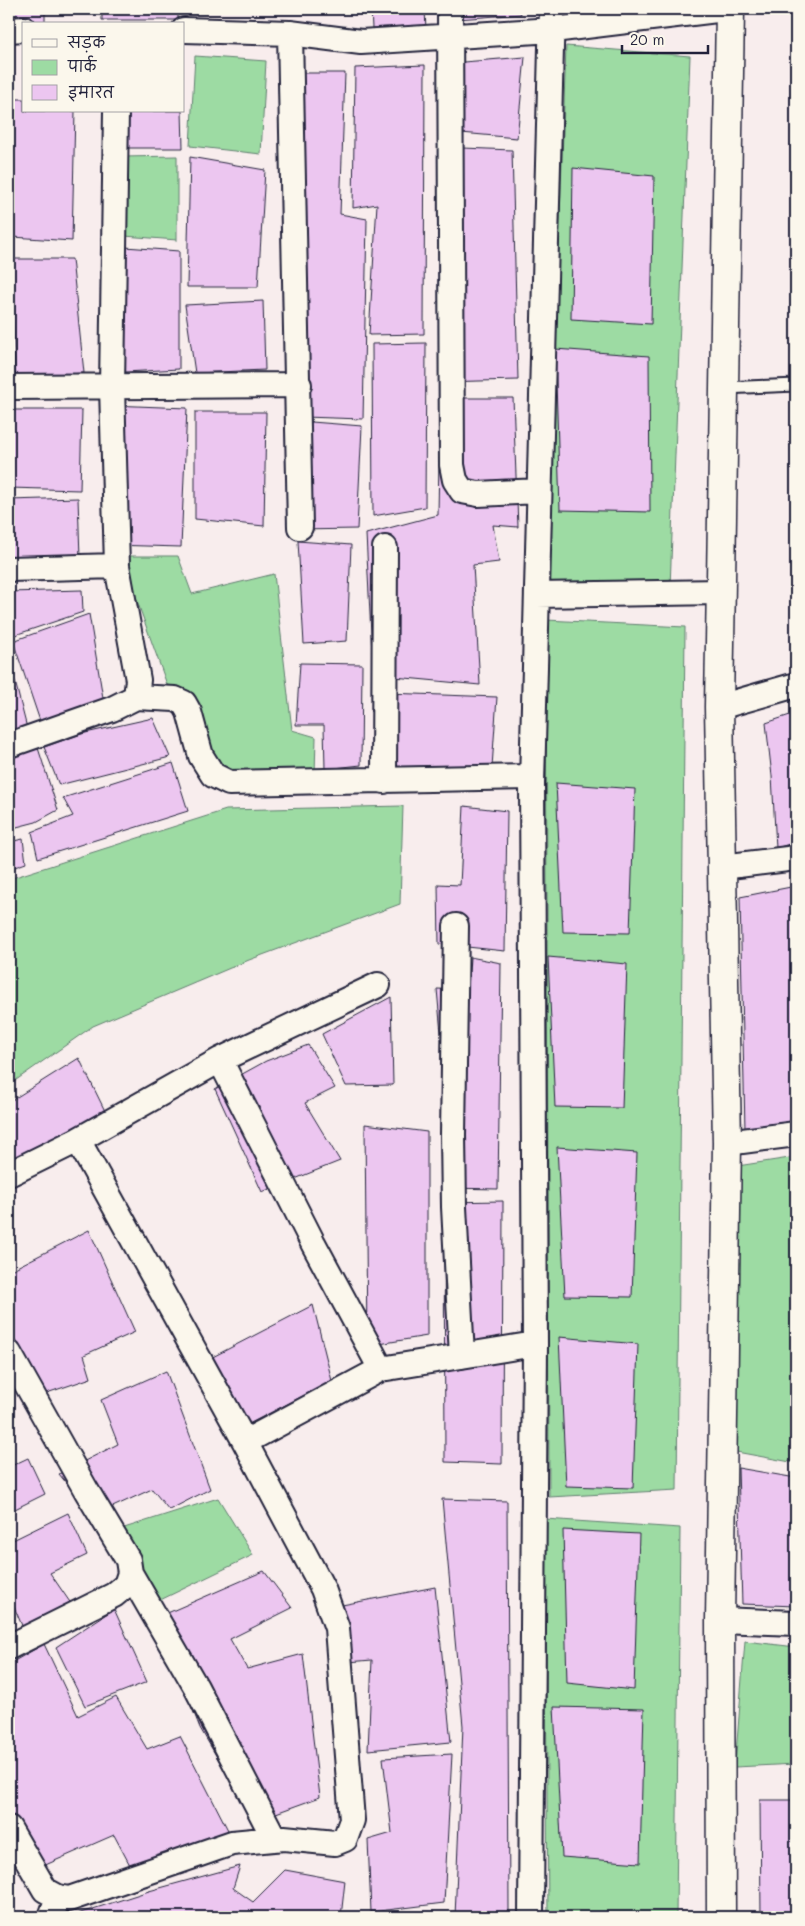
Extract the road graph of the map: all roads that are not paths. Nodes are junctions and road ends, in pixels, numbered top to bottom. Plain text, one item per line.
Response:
1 (450, 9) edge
2 (725, 9) edge
3 (730, 9) edge
4 (552, 19) edge
5 (22, 29) edge
6 (9, 30) edge
7 (185, 30) edge
8 (290, 33) junction
9 (452, 36) junction
10 (116, 112) edge
11 (299, 385) junction
12 (796, 385) edge
13 (9, 387) edge
14 (112, 387) junction
15 (724, 388) junction
16 (540, 491) junction
17 (300, 527) dead end
18 (384, 548) dead end
19 (117, 566) junction
20 (9, 569) edge
21 (720, 592) junction
22 (537, 595) junction
23 (796, 685) edge
24 (136, 697) junction
25 (719, 706) junction
26 (9, 745) edge
27 (532, 777) junction
28 (384, 781) junction
29 (796, 858) edge
30 (722, 866) junction
31 (456, 926) dead end
32 (378, 985) dead end
33 (220, 1060) junction
34 (796, 1134) edge
35 (78, 1140) junction
36 (728, 1144) junction
37 (9, 1174) edge
38 (534, 1344) junction
39 (9, 1353) edge
40 (462, 1356) junction
41 (381, 1369) junction
42 (245, 1442) junction
43 (130, 1573) junction
44 (720, 1620) junction
45 (796, 1623) edge
46 (9, 1647) edge
47 (9, 1828) edge
48 (274, 1838) junction
49 (54, 1907) edge
50 (531, 1917) edge
51 (721, 1917) edge

1 - 9 street
2 - 4 street
3 - 15 street
4 - 9 street
4 - 16 street
5 - 6 street
7 - 8 street
8 - 9 street
8 - 11 street
9 - 16 street
10 - 14 street
11 - 14 street
11 - 17 street
12 - 15 lane
13 - 14 street
14 - 19 street
15 - 21 street
16 - 22 street
18 - 28 street
19 - 20 street
19 - 24 street
21 - 22 street
21 - 25 street
22 - 27 street
23 - 25 street
24 - 26 street
24 - 28 street
25 - 30 street
27 - 28 street
27 - 38 street
29 - 30 street
30 - 36 street
31 - 40 street
32 - 33 street
33 - 35 street
33 - 41 street
34 - 36 street
35 - 37 street
35 - 42 street
36 - 44 street
38 - 40 street
38 - 50 street
39 - 43 street
40 - 41 street
41 - 42 street
42 - 48 street
43 - 46 street
43 - 48 street
44 - 45 street
44 - 51 street
47 - 49 street
48 - 49 street

